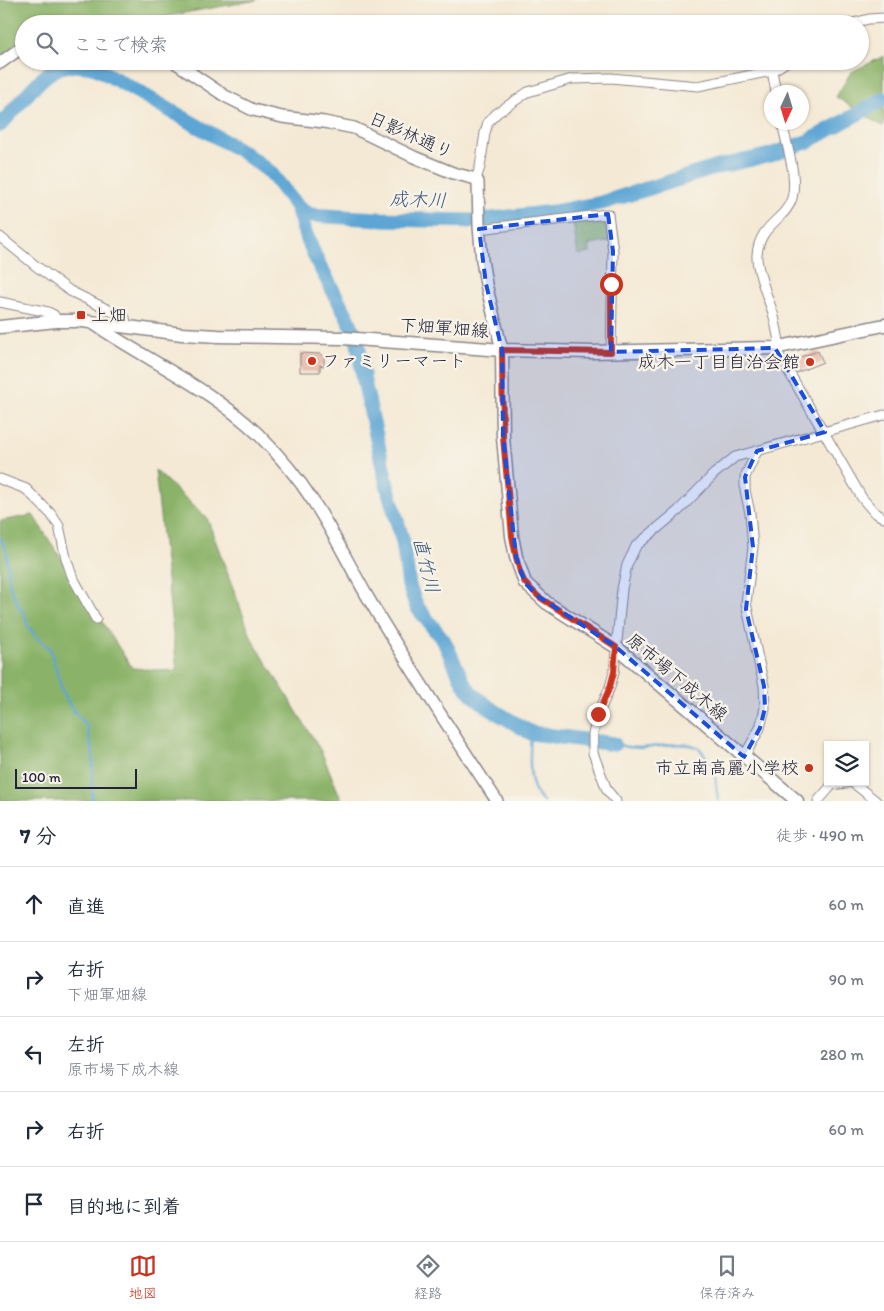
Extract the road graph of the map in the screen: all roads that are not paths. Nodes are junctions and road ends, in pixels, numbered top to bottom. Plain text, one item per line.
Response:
1 (884, 18) edge
2 (869, 19) edge
3 (15, 52) edge
4 (0, 63) edge
5 (186, 70) edge
6 (772, 71) joint
7 (775, 85) edge
8 (783, 130) edge
9 (476, 179) junction
10 (479, 227) junction
11 (0, 237) edge
12 (0, 302) edge
13 (56, 321) junction
14 (92, 322) junction
15 (884, 325) edge
16 (126, 326) junction
17 (0, 327) edge
18 (777, 347) junction
19 (502, 350) junction
20 (611, 352) junction
21 (884, 415) edge
22 (825, 432) junction
23 (756, 451) junction
24 (0, 478) edge
25 (884, 518) edge
26 (96, 620) dead end
27 (616, 647) junction
28 (744, 757) junction
29 (497, 801) edge
30 (616, 801) edge
31 (797, 801) edge
32 (818, 801) edge
33 (876, 801) edge

1 - 2 street
3 - 4 street
5 - 9 street, 日影林通り
6 - 7 street
6 - 9 street
8 - 18 street
9 - 10 street
10 - 19 street
10 - 20 street
11 - 16 street
12 - 13 street
13 - 14 main road, 下畑軍畑線
13 - 17 main road, 下畑軍畑線
14 - 16 main road, 下畑軍畑線
14 - 29 street
15 - 18 main road, 下畑軍畑線
16 - 19 main road, 下畑軍畑線
18 - 20 main road, 下畑軍畑線
18 - 22 street
19 - 20 main road, 下畑軍畑線
19 - 27 main road, 原市場下成木線
21 - 22 street
22 - 23 street
22 - 25 street
23 - 27 street
23 - 28 street
24 - 26 street
27 - 28 main road, 原市場下成木線
27 - 30 street
28 - 31 main road, 原市場下成木線
32 - 33 street

